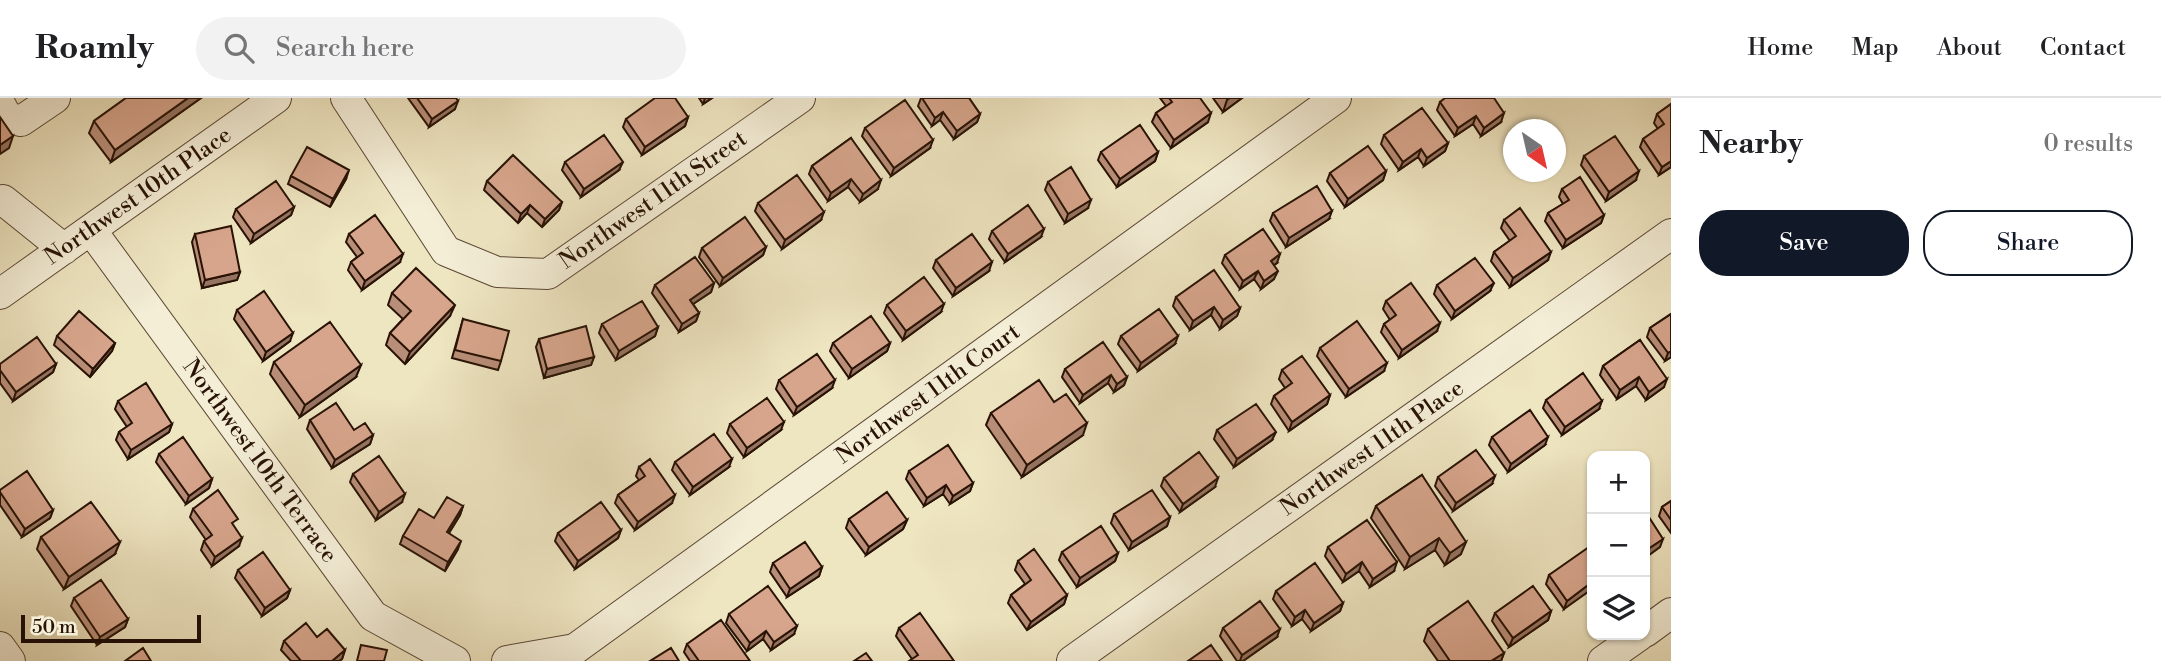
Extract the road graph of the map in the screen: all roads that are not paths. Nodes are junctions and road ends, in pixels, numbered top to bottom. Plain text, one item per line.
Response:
1 (55, 98) edge
2 (276, 98) edge
3 (346, 98) edge
4 (800, 98) edge
5 (1336, 98) edge
6 (0, 104) edge
7 (0, 202) edge
8 (91, 230) junction
9 (1671, 234) edge
10 (64, 249) junction
11 (0, 294) edge
12 (1671, 613) edge
13 (1650, 628) edge
14 (1633, 640) edge
15 (0, 647) edge
16 (1606, 660) edge
17 (10, 661) edge
18 (455, 661) edge
19 (507, 661) edge
20 (1072, 661) edge

1 - 6 street
2 - 8 street, Northwest 10th Place
3 - 4 street, Northwest 11th Street
5 - 19 street, Northwest 11th Court
7 - 10 street
8 - 10 street, Northwest 10th Place
8 - 18 street, Northwest 10th Terrace
9 - 20 street, Northwest 11th Place
10 - 11 street, Northwest 10th Place
12 - 13 street
14 - 16 street
15 - 17 street

